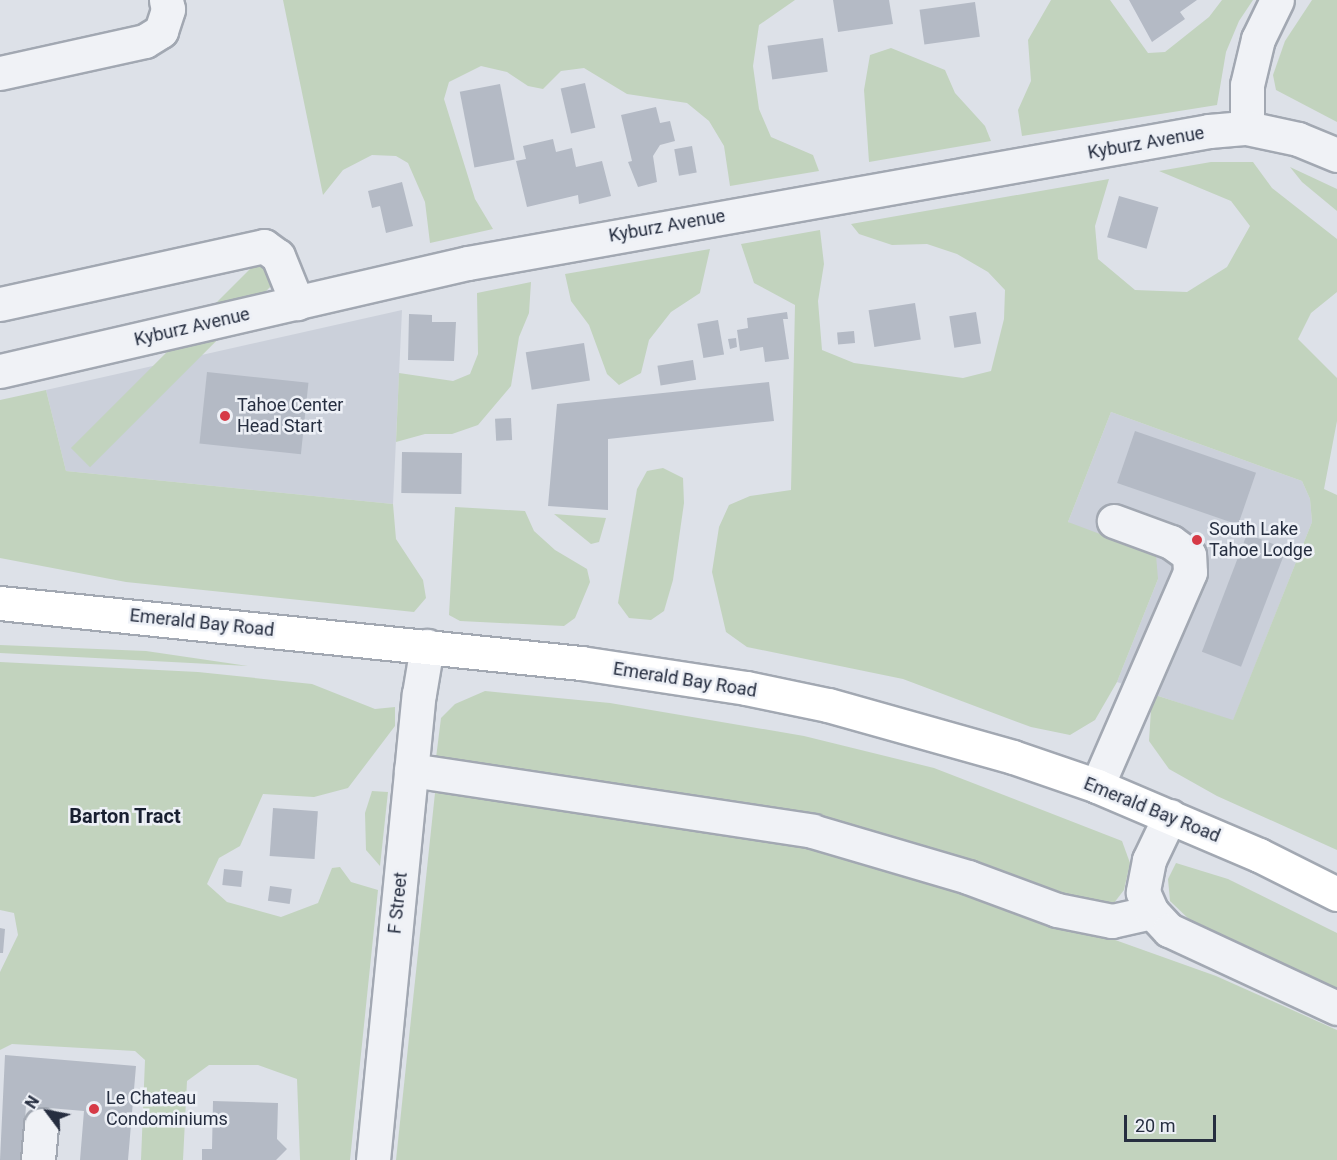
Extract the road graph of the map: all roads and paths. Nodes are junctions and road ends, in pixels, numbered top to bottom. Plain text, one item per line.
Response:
1 (166, 0) edge
2 (1277, 0) edge
3 (0, 73) edge
4 (1247, 128) junction
5 (1337, 155) edge
6 (297, 303) junction
7 (0, 304) edge
8 (0, 370) edge
9 (1114, 521) dead end
10 (0, 603) edge
11 (427, 646) junction
12 (411, 770) junction
13 (1097, 786) junction
14 (1170, 816) junction
15 (1337, 894) edge
16 (1152, 912) junction
17 (1337, 1008) edge
18 (41, 1125) dead end
19 (38, 1160) edge
20 (373, 1160) edge

1 - 3 street
2 - 4 street
4 - 5 street, Kyburz Avenue
4 - 6 street, Kyburz Avenue
6 - 7 street
6 - 8 street, Kyburz Avenue
9 - 13 street
10 - 11 highway, Emerald Bay Road
11 - 12 street, F Street
11 - 13 highway, Emerald Bay Road
12 - 16 street
12 - 20 street, F Street
13 - 14 highway, Emerald Bay Road
14 - 15 highway, Emerald Bay Road
14 - 16 street
16 - 17 street
18 - 19 street

